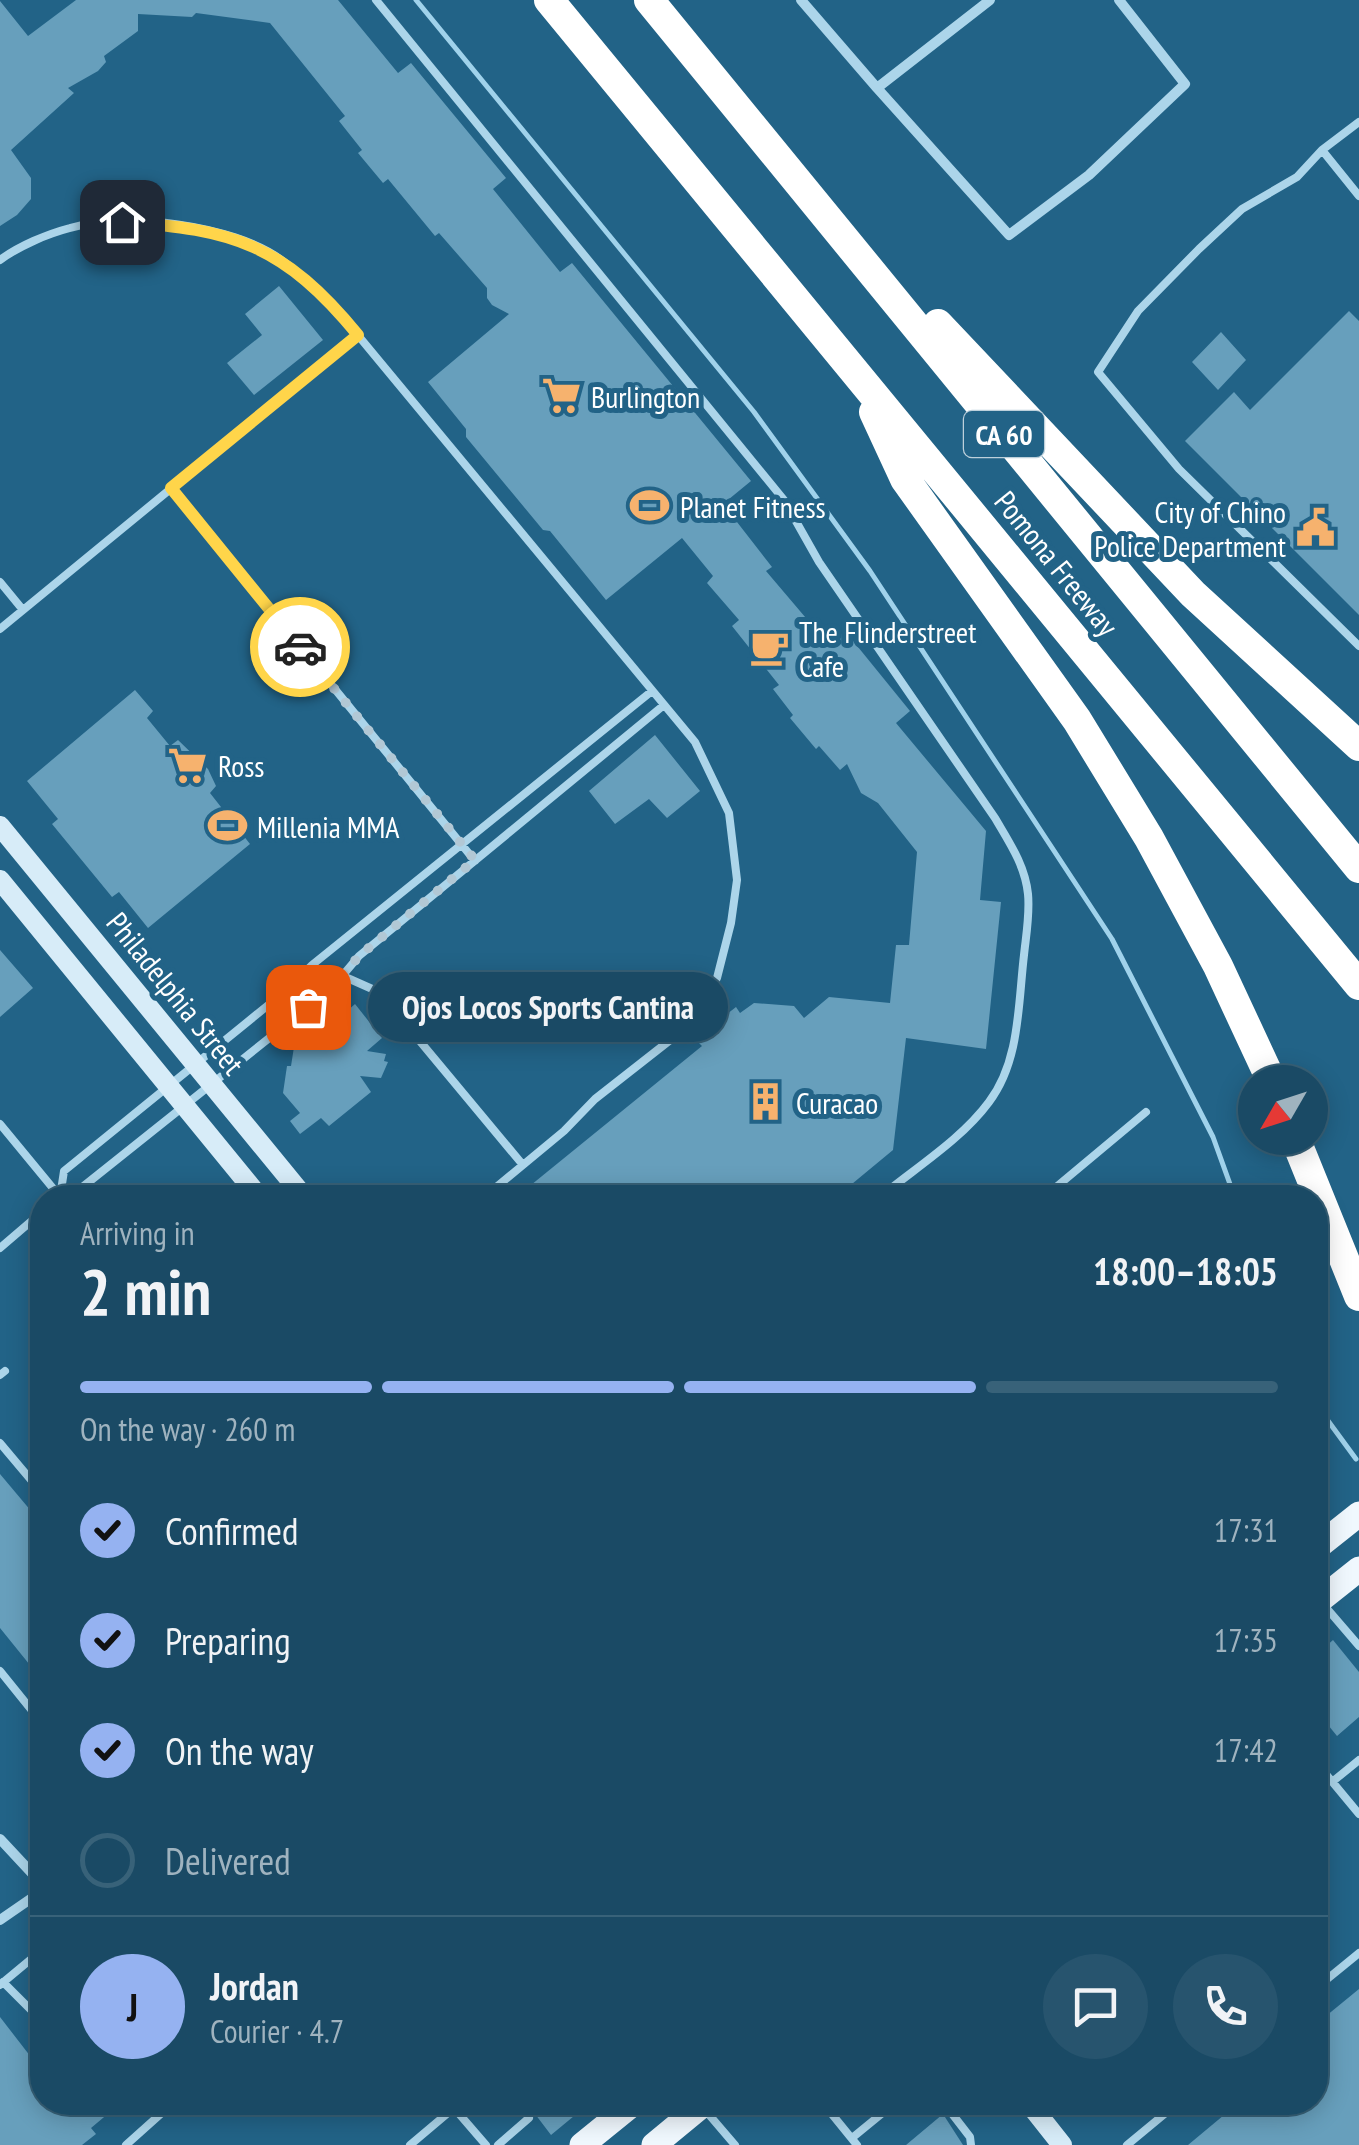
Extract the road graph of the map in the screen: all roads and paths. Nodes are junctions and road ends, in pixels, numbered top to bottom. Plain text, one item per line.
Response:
1 (376, 0) edge
2 (549, 0) edge
3 (649, 0) edge
4 (800, 0) edge
5 (990, 0) edge
6 (1119, 0) edge
7 (878, 88) junction
8 (1359, 122) edge
9 (766, 143) junction
10 (1322, 150) junction
11 (1359, 196) edge
12 (0, 260) edge
13 (358, 335) junction
14 (856, 373) junction
15 (171, 488) junction
16 (2, 588) edge
17 (22, 610) junction
18 (0, 629) edge
19 (1359, 646) edge
20 (652, 691) junction
21 (664, 705) junction
22 (1359, 746) edge
23 (0, 826) edge
24 (461, 845) junction
25 (475, 860) junction
26 (1359, 868) edge
27 (0, 880) edge
28 (343, 976) junction
29 (1359, 985) edge
30 (196, 1064) junction
31 (1264, 1065) edge
32 (212, 1084) junction
33 (168, 1085) junction
34 (185, 1105) junction
35 (1146, 1112) dead end
36 (0, 1125) edge
37 (1302, 1155) edge
38 (523, 1165) junction
39 (50, 1185) edge
40 (62, 1185) edge
41 (85, 1185) edge
42 (250, 1185) edge
43 (294, 1185) edge
44 (499, 1185) edge
45 (895, 1185) edge
46 (1059, 1185) edge
47 (1314, 1185) edge
48 (1328, 1219) edge
49 (30, 1222) edge
50 (0, 1248) edge
51 (1359, 1296) edge
52 (0, 1442) edge
53 (30, 1478) edge
54 (1359, 1514) edge
55 (1328, 1539) edge
56 (1359, 1569) edge
57 (1328, 1594) edge
58 (1328, 1613) edge
59 (1359, 1646) edge
60 (0, 1672) edge
61 (30, 1708) edge
62 (1359, 1760) edge
63 (1328, 1777) edge
64 (1332, 1782) junction
65 (1359, 1814) edge
66 (0, 1839) edge
67 (30, 1874) edge
68 (30, 1897) edge
69 (0, 1920) edge
70 (1359, 1952) edge
71 (30, 1960) edge
72 (1328, 1978) edge
73 (2, 1984) edge
74 (30, 2009) edge
75 (159, 2115) edge
76 (446, 2115) edge
77 (465, 2115) edge
78 (527, 2115) edge
79 (619, 2115) edge
80 (691, 2115) edge
81 (712, 2115) edge
82 (832, 2115) edge
83 (882, 2115) edge
84 (952, 2115) edge
85 (1038, 2115) edge
86 (1163, 2115) edge
87 (854, 2142) edge
88 (126, 2145) edge
89 (410, 2145) edge
90 (486, 2145) edge
91 (498, 2145) edge
92 (582, 2145) edge
93 (654, 2145) edge
94 (735, 2145) edge
95 (971, 2145) edge
96 (1062, 2145) edge
97 (1127, 2145) edge

1 - 45 lane
2 - 14 highway, Pomona Freeway / CA 60
3 - 9 highway, Pomona Freeway / CA 60
4 - 7 street
5 - 7 street
6 - 7 street
8 - 10 lane
9 - 22 highway
9 - 26 highway, Pomona Freeway / CA 60
10 - 11 lane
10 - 19 lane
12 - 13 lane
13 - 15 lane
13 - 20 lane
14 - 29 highway, Pomona Freeway / CA 60
14 - 31 highway
15 - 17 lane
15 - 24 lane
16 - 17 lane
17 - 18 lane
20 - 21 lane
20 - 24 lane
21 - 25 lane
21 - 38 lane
23 - 30 main road, Philadelphia Street
24 - 25 lane
24 - 30 lane
25 - 28 lane
27 - 33 main road
28 - 32 lane
28 - 38 lane
30 - 32 main road, Philadelphia Street
30 - 33 lane
32 - 34 lane
32 - 43 main road, Philadelphia Street
33 - 34 main road
33 - 40 lane
34 - 41 lane
34 - 42 main road
35 - 46 lane
36 - 39 lane
37 - 47 highway
38 - 44 lane
48 - 51 highway
49 - 50 lane
52 - 53 lane
54 - 55 main road
56 - 57 main road
58 - 59 lane
60 - 61 lane
62 - 64 lane
63 - 64 lane
64 - 65 lane
66 - 67 street
68 - 69 street
70 - 72 lane
71 - 73 lane
73 - 74 lane
75 - 88 lane
76 - 89 lane
77 - 90 lane
78 - 91 lane
79 - 92 main road
80 - 93 main road
81 - 94 lane
82 - 87 lane
83 - 87 lane
84 - 95 lane
85 - 96 main road
86 - 97 lane

